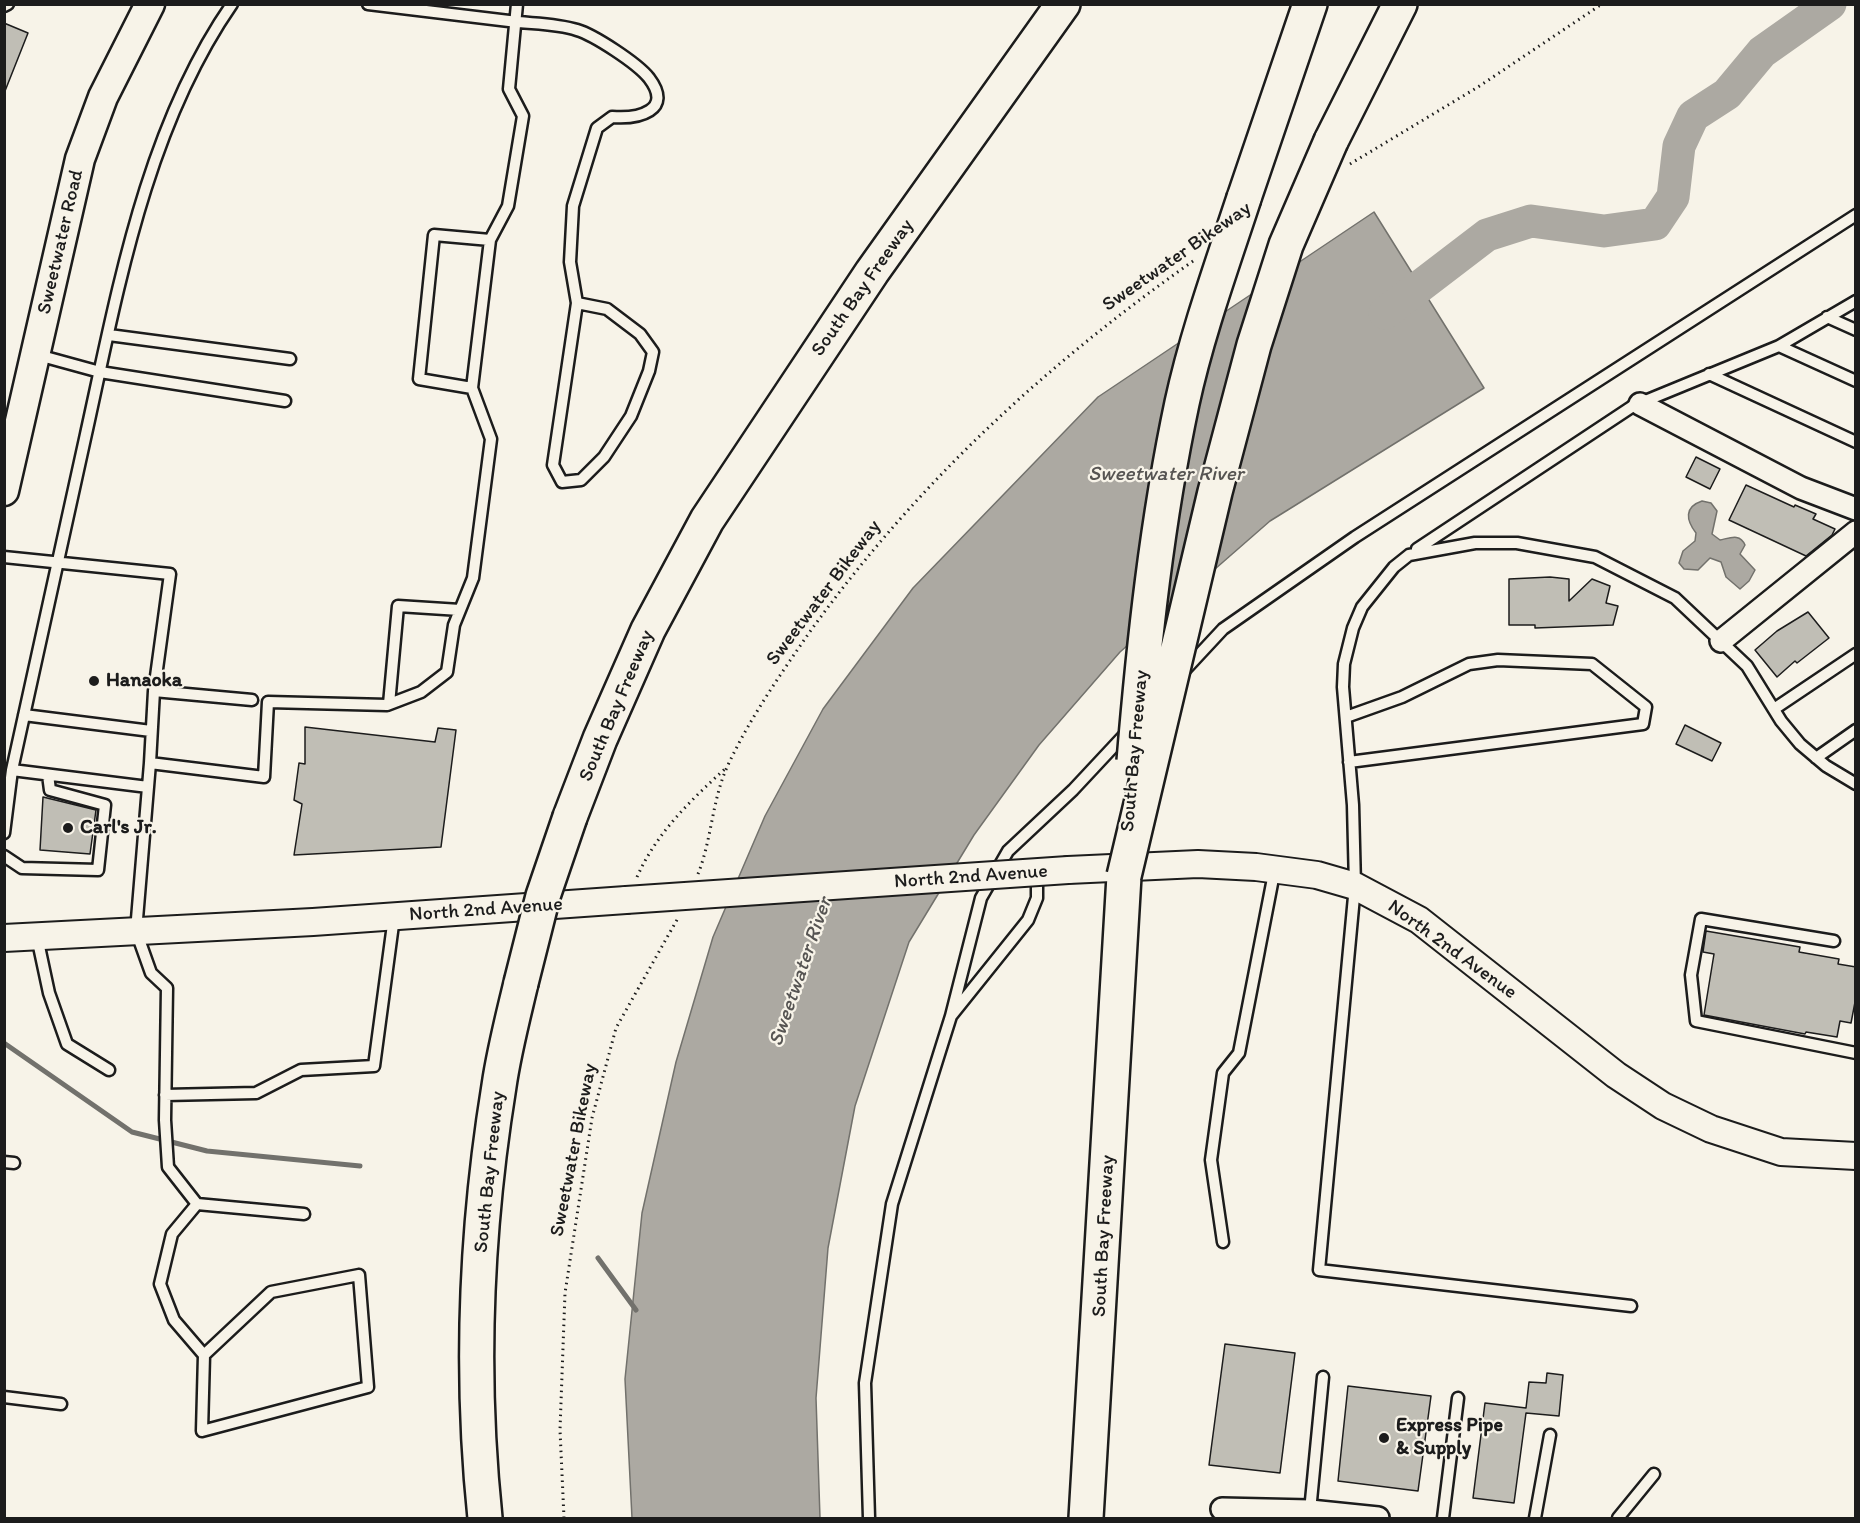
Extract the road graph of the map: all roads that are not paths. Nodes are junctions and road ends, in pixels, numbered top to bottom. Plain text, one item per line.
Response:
1 (150, 4) edge
2 (232, 4) edge
3 (368, 4) edge
4 (517, 4) edge
5 (1064, 4) edge
6 (1310, 4) edge
7 (1400, 4) edge
8 (1419, 4) edge
9 (516, 22) junction
10 (1356, 91) junction
11 (1856, 215) edge
12 (490, 240) junction
13 (1856, 301) edge
14 (577, 303) junction
15 (1827, 317) junction
16 (1856, 330) edge
17 (109, 335) junction
18 (1779, 345) junction
19 (36, 354) junction
20 (290, 359) dead end
21 (100, 372) junction
22 (1709, 374) junction
23 (1856, 381) edge
24 (472, 388) junction
25 (285, 401) dead end
26 (1640, 404) junction
27 (1856, 442) edge
28 (4, 491) edge
29 (1856, 509) edge
30 (1856, 532) edge
31 (1409, 555) junction
32 (4, 557) edge
33 (57, 563) junction
34 (460, 610) junction
35 (1721, 641) junction
36 (1856, 654) edge
37 (154, 691) junction
38 (252, 700) dead end
39 (389, 704) junction
40 (1774, 709) junction
41 (24, 715) junction
42 (1346, 717) junction
43 (1856, 730) edge
44 (151, 731) junction
45 (1816, 758) junction
46 (1349, 762) junction
47 (150, 763) junction
48 (12, 770) junction
49 (48, 775) junction
50 (1856, 784) edge
51 (148, 787) junction
52 (4, 833) edge
53 (4, 856) edge
54 (1275, 868) junction
55 (1037, 872) junction
56 (1124, 876) junction
57 (1355, 886) junction
58 (394, 916) junction
59 (136, 932) junction
60 (37, 937) junction
61 (4, 938) edge
62 (1834, 941) dead end
63 (951, 1016) junction
64 (1856, 1053) edge
65 (109, 1070) dead end
66 (165, 1095) junction
67 (1856, 1156) edge
68 (197, 1204) junction
69 (304, 1214) dead end
70 (1223, 1242) dead end
71 (1631, 1306) dead end
72 (204, 1355) junction
73 (1323, 1377) dead end
74 (4, 1397) edge
75 (1458, 1398) dead end
76 (61, 1404) dead end
77 (1550, 1435) dead end
78 (1654, 1474) dead end
79 (1222, 1509) dead end
80 (1317, 1514) edge
81 (485, 1518) edge
82 (869, 1518) edge
83 (1086, 1518) edge
84 (1378, 1518) edge
85 (1443, 1518) edge
86 (1535, 1518) edge
87 (1618, 1518) edge

1 - 19 main road, Sweetwater Road
2 - 17 lane
3 - 9 lane
4 - 9 lane
5 - 81 highway, South Bay Freeway, bridge
6 - 56 highway, South Bay Freeway, bridge
7 - 10 highway
8 - 10 highway
9 - 12 lane
9 - 14 lane
10 - 56 highway, bridge
11 - 63 lane
12 - 24 lane
12 - 24 lane
13 - 15 lane
14 - 14 lane
15 - 16 lane
15 - 18 lane
17 - 20 lane
17 - 21 lane
18 - 22 lane
18 - 23 lane
19 - 21 lane
19 - 28 main road, Sweetwater Road
21 - 25 lane
21 - 33 lane
22 - 26 lane
22 - 27 lane
24 - 34 lane
26 - 29 street
26 - 31 lane
30 - 35 street
31 - 35 lane
31 - 42 lane
32 - 33 lane
33 - 37 lane
33 - 41 lane
34 - 39 lane
34 - 39 lane
35 - 40 lane
36 - 40 lane
37 - 38 lane
37 - 44 lane
39 - 47 lane
40 - 45 lane
41 - 44 lane
41 - 48 lane
42 - 46 lane
42 - 46 lane
43 - 45 lane
44 - 47 lane
45 - 50 lane
46 - 57 lane
47 - 51 lane
48 - 49 lane
48 - 52 lane
49 - 51 lane
49 - 53 lane
51 - 59 lane
54 - 55 street, North 2nd Avenue, bridge
54 - 57 street, North 2nd Avenue
54 - 70 lane
55 - 58 street, North 2nd Avenue, bridge
55 - 63 lane
56 - 83 highway, South Bay Freeway
57 - 67 street, North 2nd Avenue
57 - 71 lane
58 - 59 street, North 2nd Avenue
58 - 66 lane
59 - 60 street, North 2nd Avenue
59 - 66 lane
60 - 61 street, North 2nd Avenue
60 - 65 lane
62 - 64 lane
63 - 82 lane
66 - 68 lane
68 - 69 lane
68 - 72 lane
72 - 72 lane
73 - 80 lane
74 - 76 lane
75 - 85 lane
77 - 86 lane
78 - 87 lane
79 - 80 street
80 - 84 street

